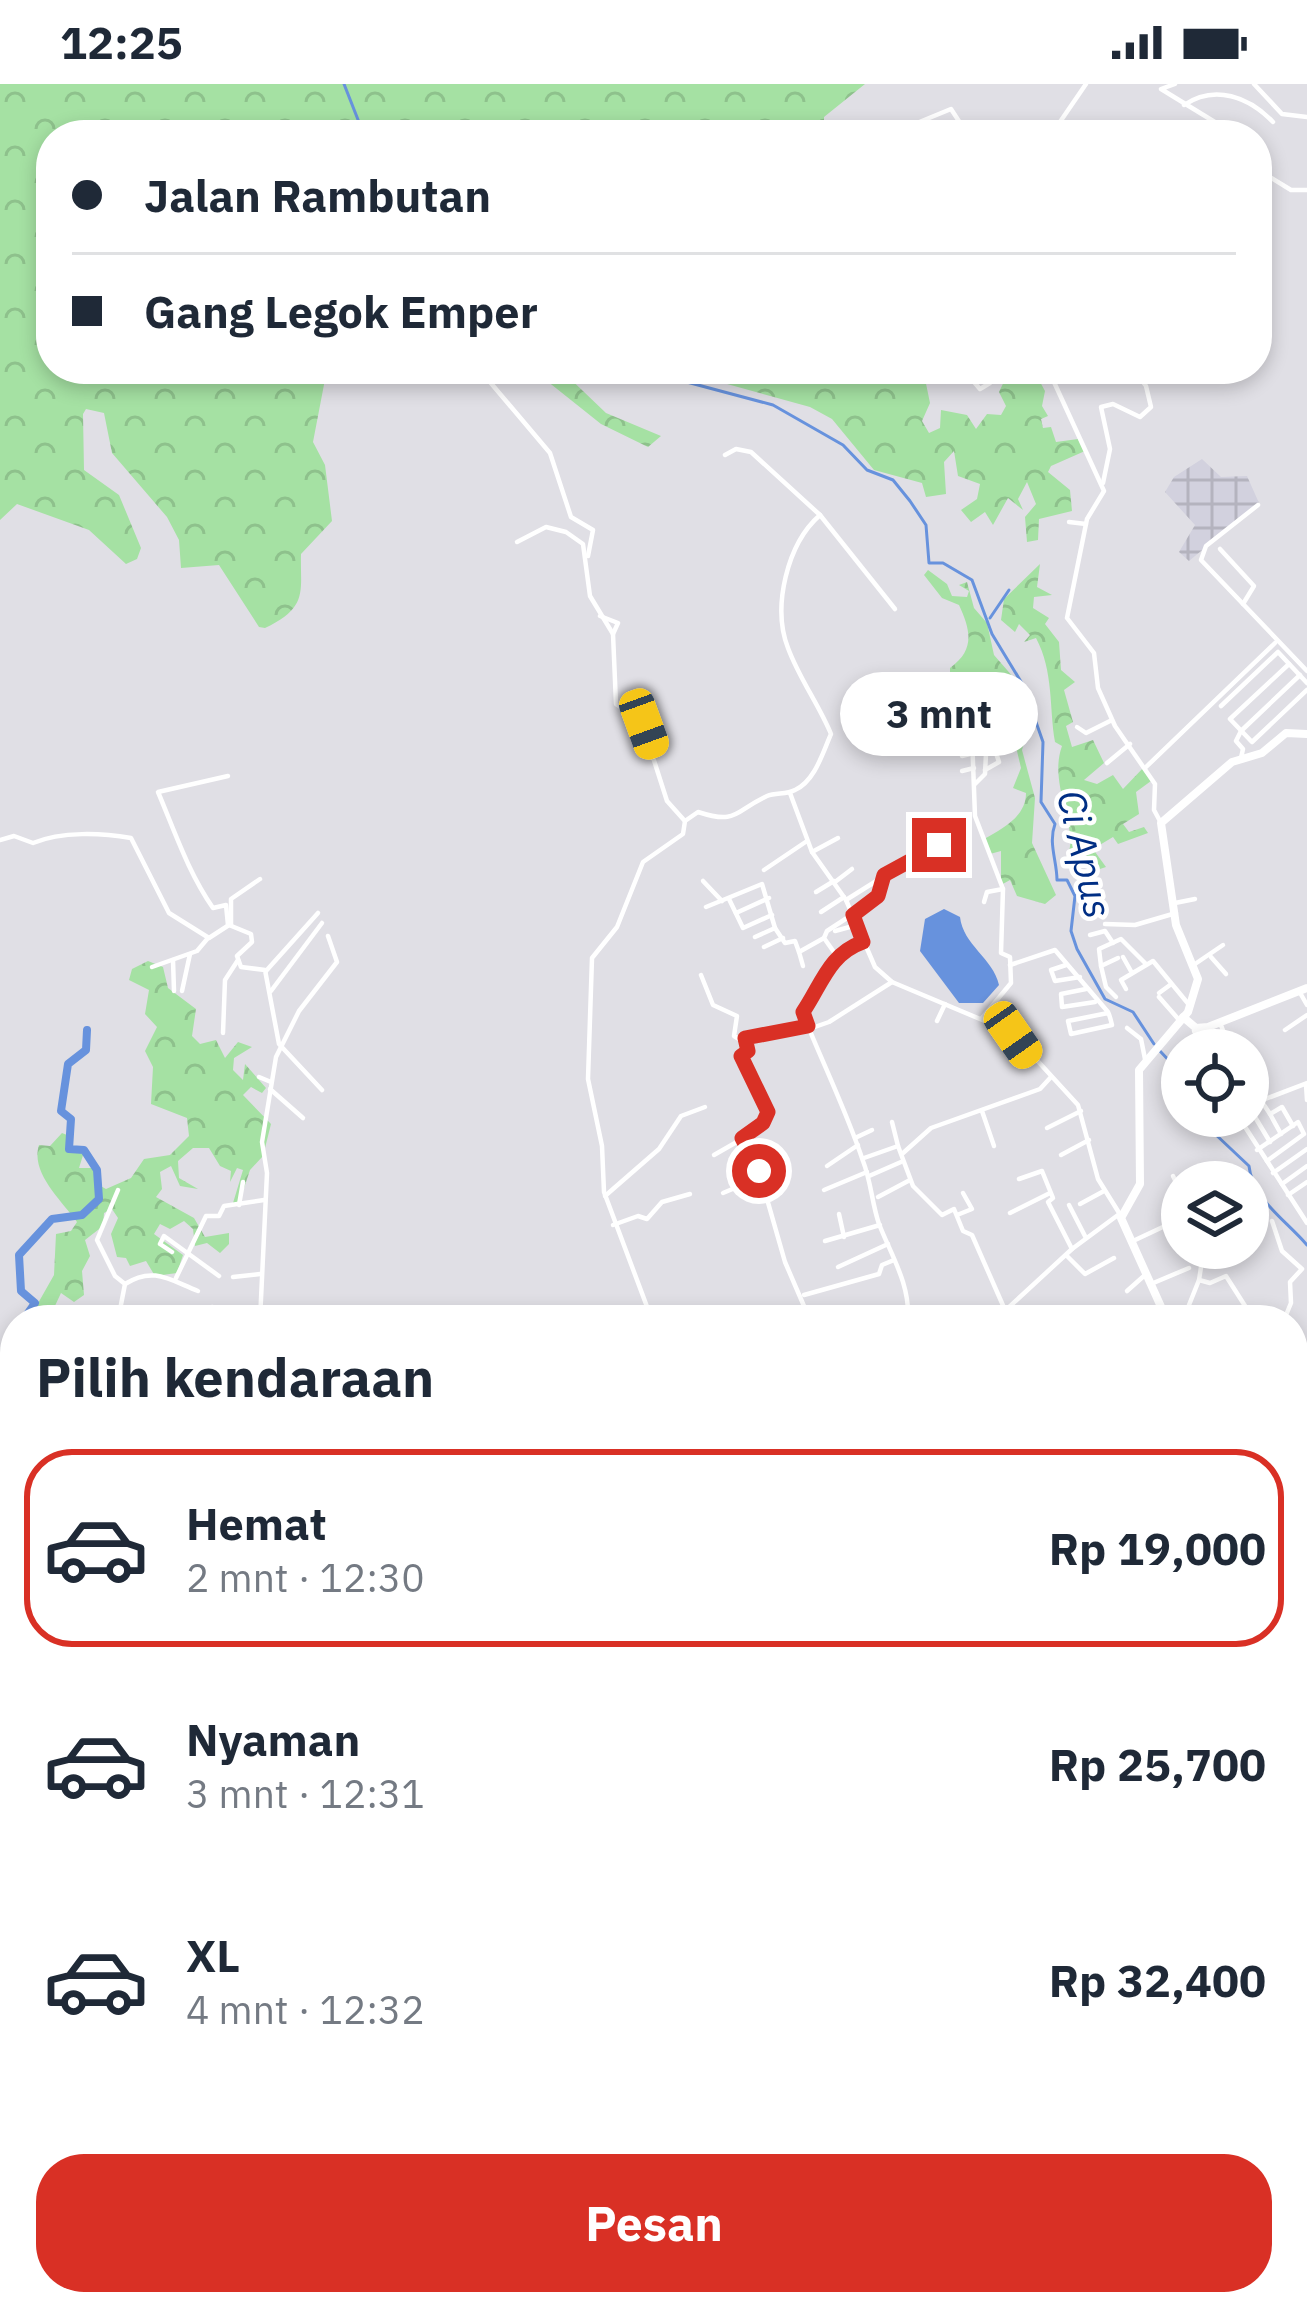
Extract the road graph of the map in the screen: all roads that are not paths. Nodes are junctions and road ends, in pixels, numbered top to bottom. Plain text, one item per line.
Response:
1 (1086, 84) edge
2 (1175, 84) edge
3 (1254, 84) edge
4 (1184, 105) junction
5 (1307, 116) edge
6 (926, 120) edge
7 (958, 120) edge
8 (1061, 120) edge
9 (1217, 120) edge
10 (1271, 120) edge
11 (1272, 178) edge
12 (1307, 190) edge
13 (491, 384) edge
14 (1055, 384) edge
15 (1144, 384) edge
16 (725, 455) dead end
17 (1103, 484) junction
18 (1258, 505) dead end
19 (820, 515) junction
20 (1069, 522) dead end
21 (1086, 524) junction
22 (517, 542) dead end
23 (1220, 549) dead end
24 (588, 556) junction
25 (1241, 606) junction
26 (895, 609) dead end
27 (600, 616) junction
28 (614, 634) junction
29 (1277, 642) junction
30 (1288, 664) junction
31 (1307, 671) edge
32 (1300, 676) junction
33 (1247, 681) junction
34 (938, 687) dead end
35 (1307, 687) edge
36 (1258, 693) junction
37 (1003, 700) dead end
38 (1221, 706) dead end
39 (1112, 720) junction
40 (1077, 727) dead end
41 (1241, 731) junction
42 (1307, 734) edge
43 (993, 744) dead end
44 (1130, 744) junction
45 (974, 753) junction
46 (962, 756) dead end
47 (1241, 758) junction
48 (1107, 763) dead end
49 (974, 768) junction
50 (1145, 768) junction
51 (985, 770) junction
52 (962, 771) dead end
53 (228, 776) dead end
54 (975, 784) junction
55 (790, 793) junction
56 (685, 821) junction
57 (1161, 823) junction
58 (948, 836) dead end
59 (838, 838) dead end
60 (0, 840) edge
61 (807, 841) junction
62 (812, 852) junction
63 (852, 869) dead end
64 (764, 870) dead end
65 (260, 879) dead end
66 (880, 879) junction
67 (704, 881) dead end
68 (834, 881) junction
69 (1003, 889) junction
70 (815, 892) dead end
71 (769, 898) junction
72 (845, 898) junction
73 (1195, 898) dead end
74 (726, 900) junction
75 (984, 902) dead end
76 (706, 908) dead end
77 (1175, 908) junction
78 (821, 912) dead end
79 (318, 913) dead end
80 (735, 913) junction
81 (772, 915) junction
82 (853, 915) junction
83 (322, 923) dead end
84 (1106, 924) dead end
85 (230, 925) junction
86 (857, 925) junction
87 (775, 928) junction
88 (835, 931) dead end
89 (1090, 935) dead end
90 (328, 936) dead end
91 (755, 937) dead end
92 (208, 938) junction
93 (783, 938) junction
94 (824, 938) junction
95 (863, 942) junction
96 (1113, 943) junction
97 (1223, 945) dead end
98 (764, 947) dead end
99 (799, 952) junction
100 (190, 954) junction
101 (836, 956) dead end
102 (1211, 957) junction
103 (173, 960) junction
104 (238, 960) junction
105 (1145, 964) junction
106 (1195, 964) junction
107 (803, 965) dead end
108 (1010, 965) junction
109 (1066, 965) junction
110 (1101, 966) junction
111 (152, 968) dead end
112 (265, 972) junction
113 (1134, 972) junction
114 (1161, 972) junction
115 (1226, 974) dead end
116 (701, 975) dead end
117 (1080, 977) junction
118 (892, 982) junction
119 (1170, 985) junction
120 (1086, 989) junction
121 (1126, 989) dead end
122 (1303, 990) edge
123 (269, 993) junction
124 (1116, 997) dead end
125 (1095, 1002) junction
126 (946, 1004) junction
127 (1307, 1005) edge
128 (1190, 1006) junction
129 (1108, 1013) junction
130 (982, 1018) junction
131 (1305, 1018) edge
132 (1182, 1019) junction
133 (937, 1021) dead end
134 (1220, 1023) junction
135 (1192, 1026) junction
136 (808, 1028) junction
137 (1127, 1028) dead end
138 (1194, 1029) edge
139 (1222, 1029) edge
140 (1286, 1030) dead end
141 (1306, 1030) edge
142 (223, 1033) dead end
143 (745, 1038) junction
144 (279, 1044) junction
145 (1147, 1057) junction
146 (259, 1077) dead end
147 (1051, 1077) junction
148 (1306, 1083) edge
149 (271, 1086) junction
150 (322, 1090) dead end
151 (1269, 1098) edge
152 (1307, 1100) edge
153 (1295, 1104) dead end
154 (705, 1107) dead end
155 (982, 1111) junction
156 (1081, 1111) junction
157 (1284, 1111) junction
158 (1270, 1114) joint
159 (303, 1118) dead end
160 (892, 1123) dead end
161 (1293, 1126) junction
162 (1047, 1128) dead end
163 (872, 1130) dead end
164 (1281, 1133) junction
165 (1252, 1137) edge
166 (1267, 1137) edge
167 (742, 1139) junction
168 (1089, 1140) junction
169 (857, 1142) junction
170 (1270, 1142) junction
171 (898, 1146) junction
172 (994, 1146) dead end
173 (1307, 1149) edge
174 (1257, 1150) junction
175 (714, 1154) dead end
176 (1061, 1155) dead end
177 (863, 1158) junction
178 (902, 1158) junction
179 (1264, 1161) edge
180 (1266, 1161) edge
181 (827, 1166) dead end
182 (1307, 1166) edge
183 (1269, 1168) edge
184 (1273, 1173) junction
185 (868, 1174) junction
186 (761, 1177) junction
187 (1019, 1179) dead end
188 (910, 1180) junction
189 (243, 1182) dead end
190 (1307, 1182) edge
191 (1281, 1185) junction
192 (118, 1190) dead end
193 (824, 1190) dead end
194 (1050, 1192) junction
195 (1104, 1192) junction
196 (723, 1193) dead end
197 (964, 1193) dead end
198 (690, 1194) dead end
199 (604, 1196) junction
200 (1288, 1196) junction
201 (875, 1198) junction
202 (1307, 1199) edge
203 (264, 1201) junction
204 (1080, 1204) dead end
205 (239, 1205) junction
206 (1070, 1205) dead end
207 (1296, 1207) junction
208 (1010, 1213) dead end
209 (839, 1214) dead end
210 (957, 1215) junction
211 (1120, 1215) junction
212 (1306, 1219) edge
213 (1272, 1221) dead end
214 (613, 1225) junction
215 (880, 1225) junction
216 (1161, 1228) edge
217 (844, 1237) junction
218 (1086, 1238) junction
219 (825, 1241) dead end
220 (1132, 1242) junction
221 (888, 1244) junction
222 (1072, 1249) junction
223 (172, 1252) dead end
224 (190, 1252) junction
225 (1065, 1255) junction
226 (1114, 1258) dead end
227 (894, 1259) junction
228 (838, 1267) dead end
229 (1305, 1267) edge
230 (1185, 1269) edge
231 (1201, 1269) edge
232 (260, 1274) junction
233 (219, 1276) dead end
234 (233, 1277) dead end
235 (176, 1279) junction
236 (1148, 1279) junction
237 (1199, 1280) junction
238 (125, 1284) junction
239 (198, 1291) dead end
240 (1127, 1291) dead end
241 (803, 1296) junction
242 (121, 1305) edge
243 (260, 1305) edge
244 (646, 1305) edge
245 (806, 1305) edge
246 (909, 1305) edge
247 (1004, 1305) edge
248 (1011, 1305) edge
249 (1160, 1305) edge
250 (1189, 1305) edge
251 (1244, 1305) edge
252 (1291, 1305) edge

1 - 8 street
2 - 4 street
3 - 5 street
4 - 9 street
4 - 10 street
6 - 7 street
11 - 12 street
13 - 24 street
14 - 17 street
15 - 17 street
16 - 19 street
17 - 21 street
18 - 25 street
19 - 26 street
19 - 55 street
20 - 21 street
21 - 39 street
22 - 24 street
23 - 25 street
24 - 27 street
25 - 29 street
27 - 28 street
27 - 28 street
28 - 56 street
29 - 31 street
29 - 50 street
30 - 32 street
30 - 33 street
30 - 36 street
32 - 35 street
32 - 41 street
33 - 36 street
33 - 38 street
34 - 45 street
35 - 41 street
36 - 41 street
37 - 51 street
39 - 40 street
39 - 44 street
41 - 47 street
42 - 47 main road
43 - 51 street
44 - 48 street
44 - 50 street
45 - 46 street
45 - 49 street
47 - 57 main road
49 - 52 street
49 - 54 street
50 - 57 street
51 - 54 street
53 - 85 street
54 - 69 street
55 - 56 street
55 - 61 street
56 - 199 street
57 - 77 main road
58 - 66 street
59 - 62 street
60 - 92 street
61 - 62 street
61 - 64 street
62 - 68 street
63 - 68 street
65 - 85 street
66 - 72 street
66 - 82 street
67 - 74 street
68 - 70 street
68 - 72 street
69 - 75 street
69 - 108 street
71 - 74 street
71 - 80 street
71 - 81 street
72 - 78 street
72 - 82 street
73 - 77 street
74 - 76 street
74 - 80 street
77 - 84 street
77 - 106 main road
79 - 112 street
80 - 81 street
81 - 87 street
82 - 86 street
82 - 94 street
83 - 123 street
85 - 92 street
85 - 104 street
86 - 88 street
86 - 95 street
87 - 91 street
87 - 93 street
89 - 96 street
90 - 144 street
92 - 100 street
93 - 98 street
93 - 99 street
94 - 99 street
94 - 101 street
95 - 118 street
95 - 136 street
96 - 105 street
96 - 110 street
97 - 102 street
99 - 107 street
100 - 103 street
100 - 103 street
102 - 106 street
102 - 115 street
103 - 111 street
104 - 112 street
104 - 142 street
105 - 113 street
105 - 114 street
106 - 128 main road
108 - 109 street
108 - 130 street
109 - 117 street
109 - 117 street
110 - 113 street
110 - 124 street
112 - 123 street
113 - 114 street
113 - 121 street
114 - 119 street
116 - 143 street
117 - 120 street
118 - 126 street
118 - 136 street
119 - 128 street
119 - 132 street
120 - 125 street
120 - 125 street
122 - 127 street
122 - 134 main road
123 - 144 street
125 - 129 street
126 - 130 street
126 - 133 street
128 - 132 main road
129 - 129 street
130 - 147 street
131 - 140 street
131 - 141 street
132 - 135 main road
132 - 145 main road
134 - 135 main road
134 - 139 street
135 - 138 street
136 - 143 street
136 - 169 street
137 - 145 street
143 - 167 street
144 - 149 street
144 - 150 street
145 - 211 main road
146 - 149 street
147 - 155 street
147 - 156 street
148 - 151 street
148 - 152 street
149 - 159 street
149 - 203 street
153 - 157 street
154 - 199 street
155 - 172 street
155 - 178 street
156 - 162 street
156 - 168 street
157 - 158 street
157 - 161 street
158 - 164 street
160 - 171 street
161 - 164 street
161 - 180 street
163 - 169 street
164 - 170 street
165 - 174 street
166 - 170 street
167 - 175 street
167 - 186 street
168 - 176 street
168 - 195 street
169 - 177 street
169 - 181 street
170 - 174 street
171 - 177 street
171 - 178 street
173 - 184 street
174 - 179 street
177 - 185 street
178 - 185 street
178 - 188 street
182 - 191 street
183 - 184 street
184 - 191 street
185 - 193 street
185 - 201 street
186 - 196 street
186 - 241 street
187 - 194 street
188 - 201 street
188 - 210 street
189 - 205 street
190 - 200 street
191 - 200 street
192 - 238 street
194 - 208 street
194 - 222 street
195 - 204 street
195 - 211 street
197 - 210 street
198 - 214 street
199 - 214 street
200 - 207 street
201 - 215 street
202 - 207 street
203 - 205 street
203 - 232 street
205 - 224 street
206 - 218 street
207 - 212 street
209 - 217 street
210 - 247 street
211 - 218 street
211 - 220 main road
213 - 229 street
214 - 244 street
215 - 217 street
215 - 221 street
216 - 220 street
217 - 219 street
218 - 222 street
220 - 236 main road
221 - 227 street
221 - 228 street
222 - 225 street
223 - 224 street
224 - 233 street
224 - 235 street
225 - 226 street
225 - 248 street
227 - 241 street
227 - 246 street
229 - 252 street
230 - 236 street
231 - 237 street
232 - 234 street
232 - 243 street
235 - 238 street
235 - 239 street
236 - 240 street
236 - 249 main road
237 - 250 street
237 - 251 street
238 - 242 street
241 - 245 street

